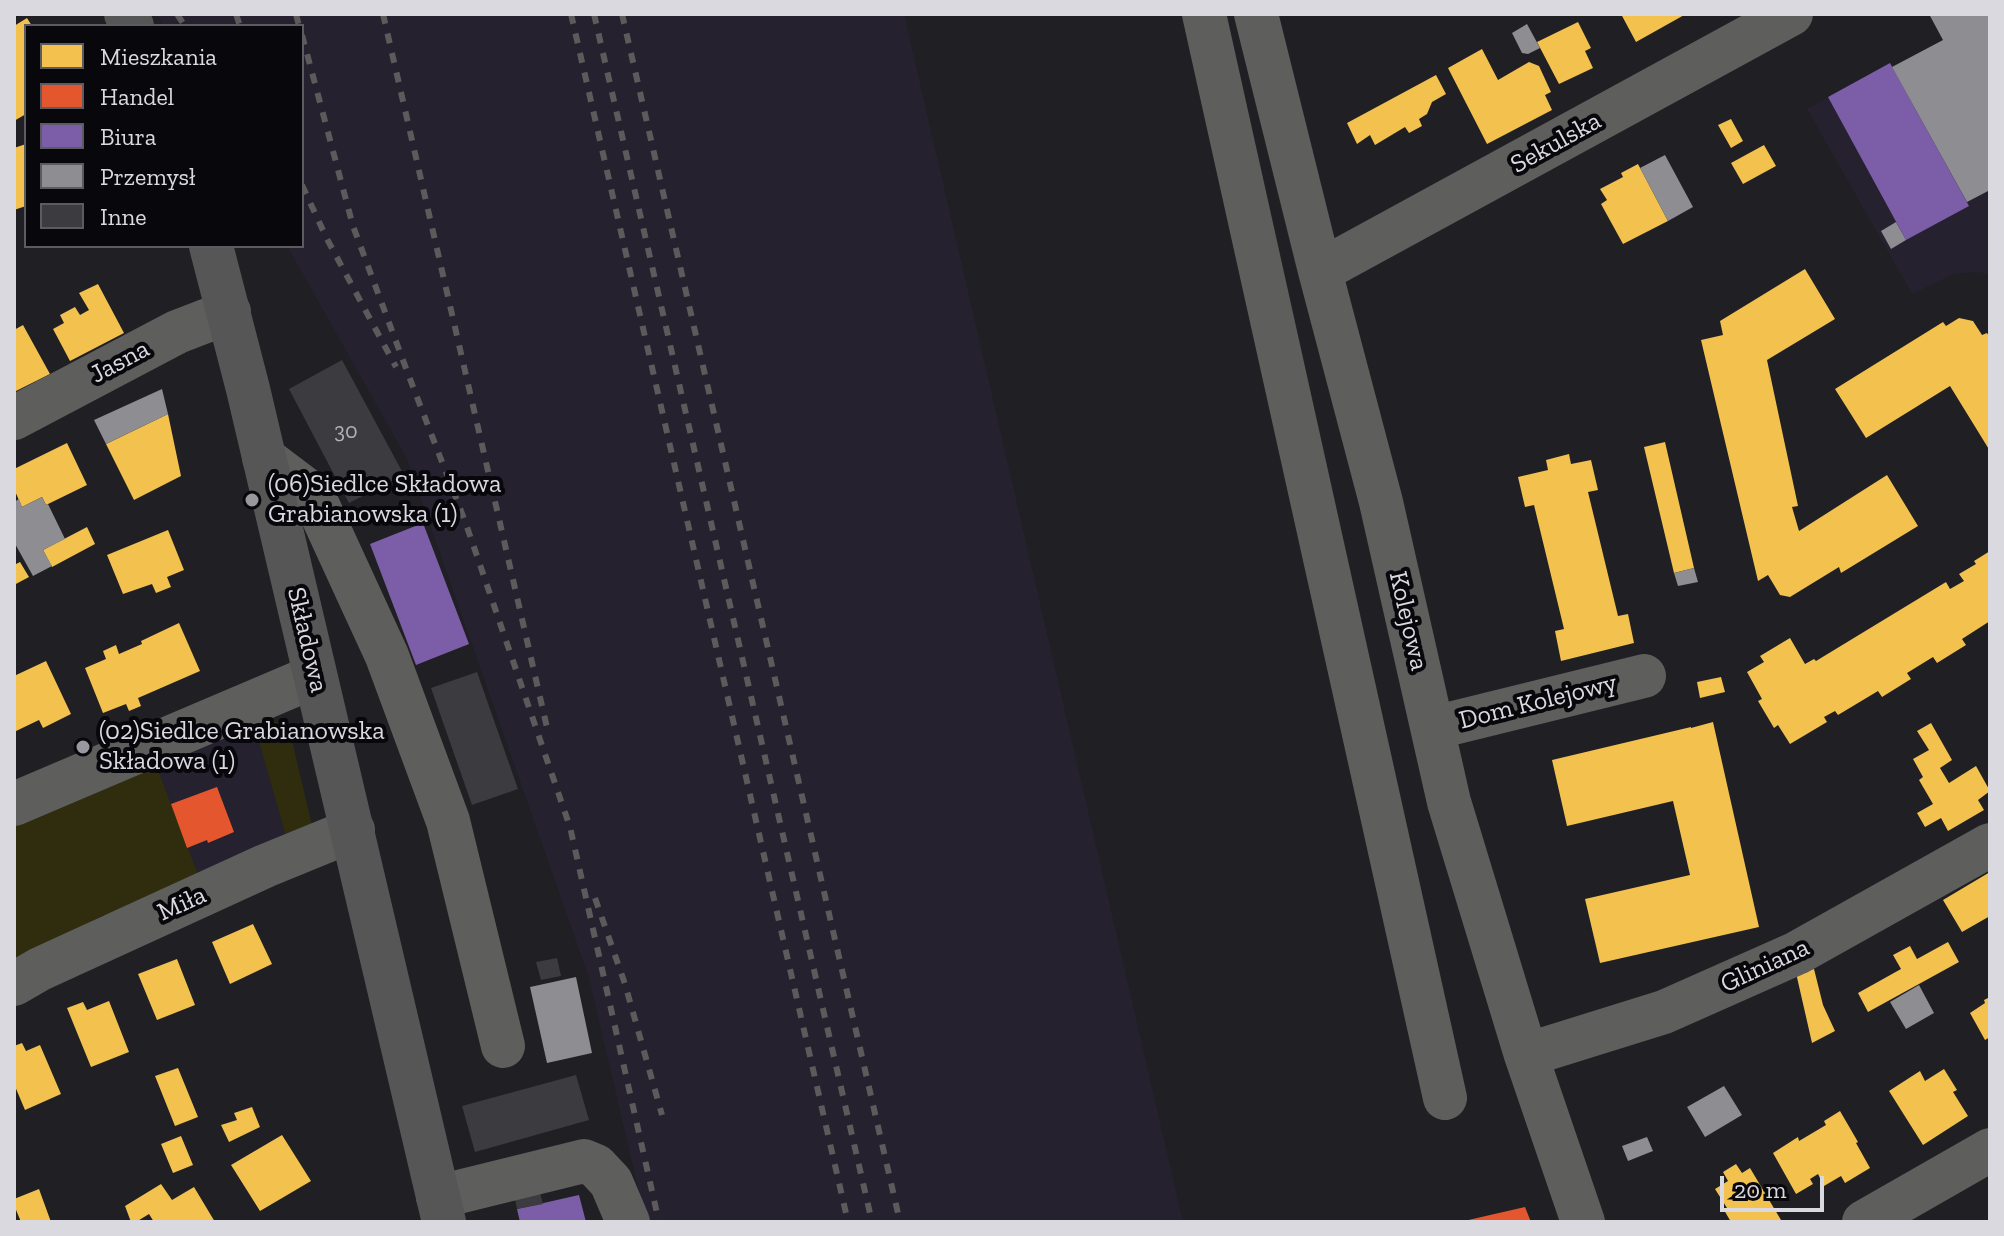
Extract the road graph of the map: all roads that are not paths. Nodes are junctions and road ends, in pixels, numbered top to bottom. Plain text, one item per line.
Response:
1 (1204, 14) edge
2 (1256, 14) edge
3 (1791, 14) edge
4 (212, 248) edge
5 (1320, 271) junction
6 (229, 312) junction
7 (14, 418) edge
8 (264, 458) junction
9 (315, 676) junction
10 (1644, 676) dead end
11 (1433, 728) junction
12 (14, 804) edge
13 (353, 830) junction
14 (1990, 845) edge
15 (14, 984) edge
16 (503, 1046) dead end
17 (1526, 1055) junction
18 (1445, 1098) dead end
19 (1990, 1150) edge
20 (441, 1209) edge
21 (628, 1222) edge
22 (1583, 1222) edge
23 (1864, 1222) edge

1 - 18 street
2 - 5 street, Kolejowa
3 - 5 street, Sekulska
4 - 6 main road, Składowa
5 - 11 street, Kolejowa
6 - 7 street, Jasna
6 - 8 main road, Składowa
8 - 9 main road, Składowa
8 - 16 street
9 - 12 street
9 - 13 main road, Składowa
10 - 11 street, Dom Kolejowy
11 - 17 street, Kolejowa
13 - 15 street, Miła
13 - 20 main road, Składowa
14 - 17 street, Gliniana
17 - 22 street, Kolejowa
19 - 23 street
20 - 21 street

